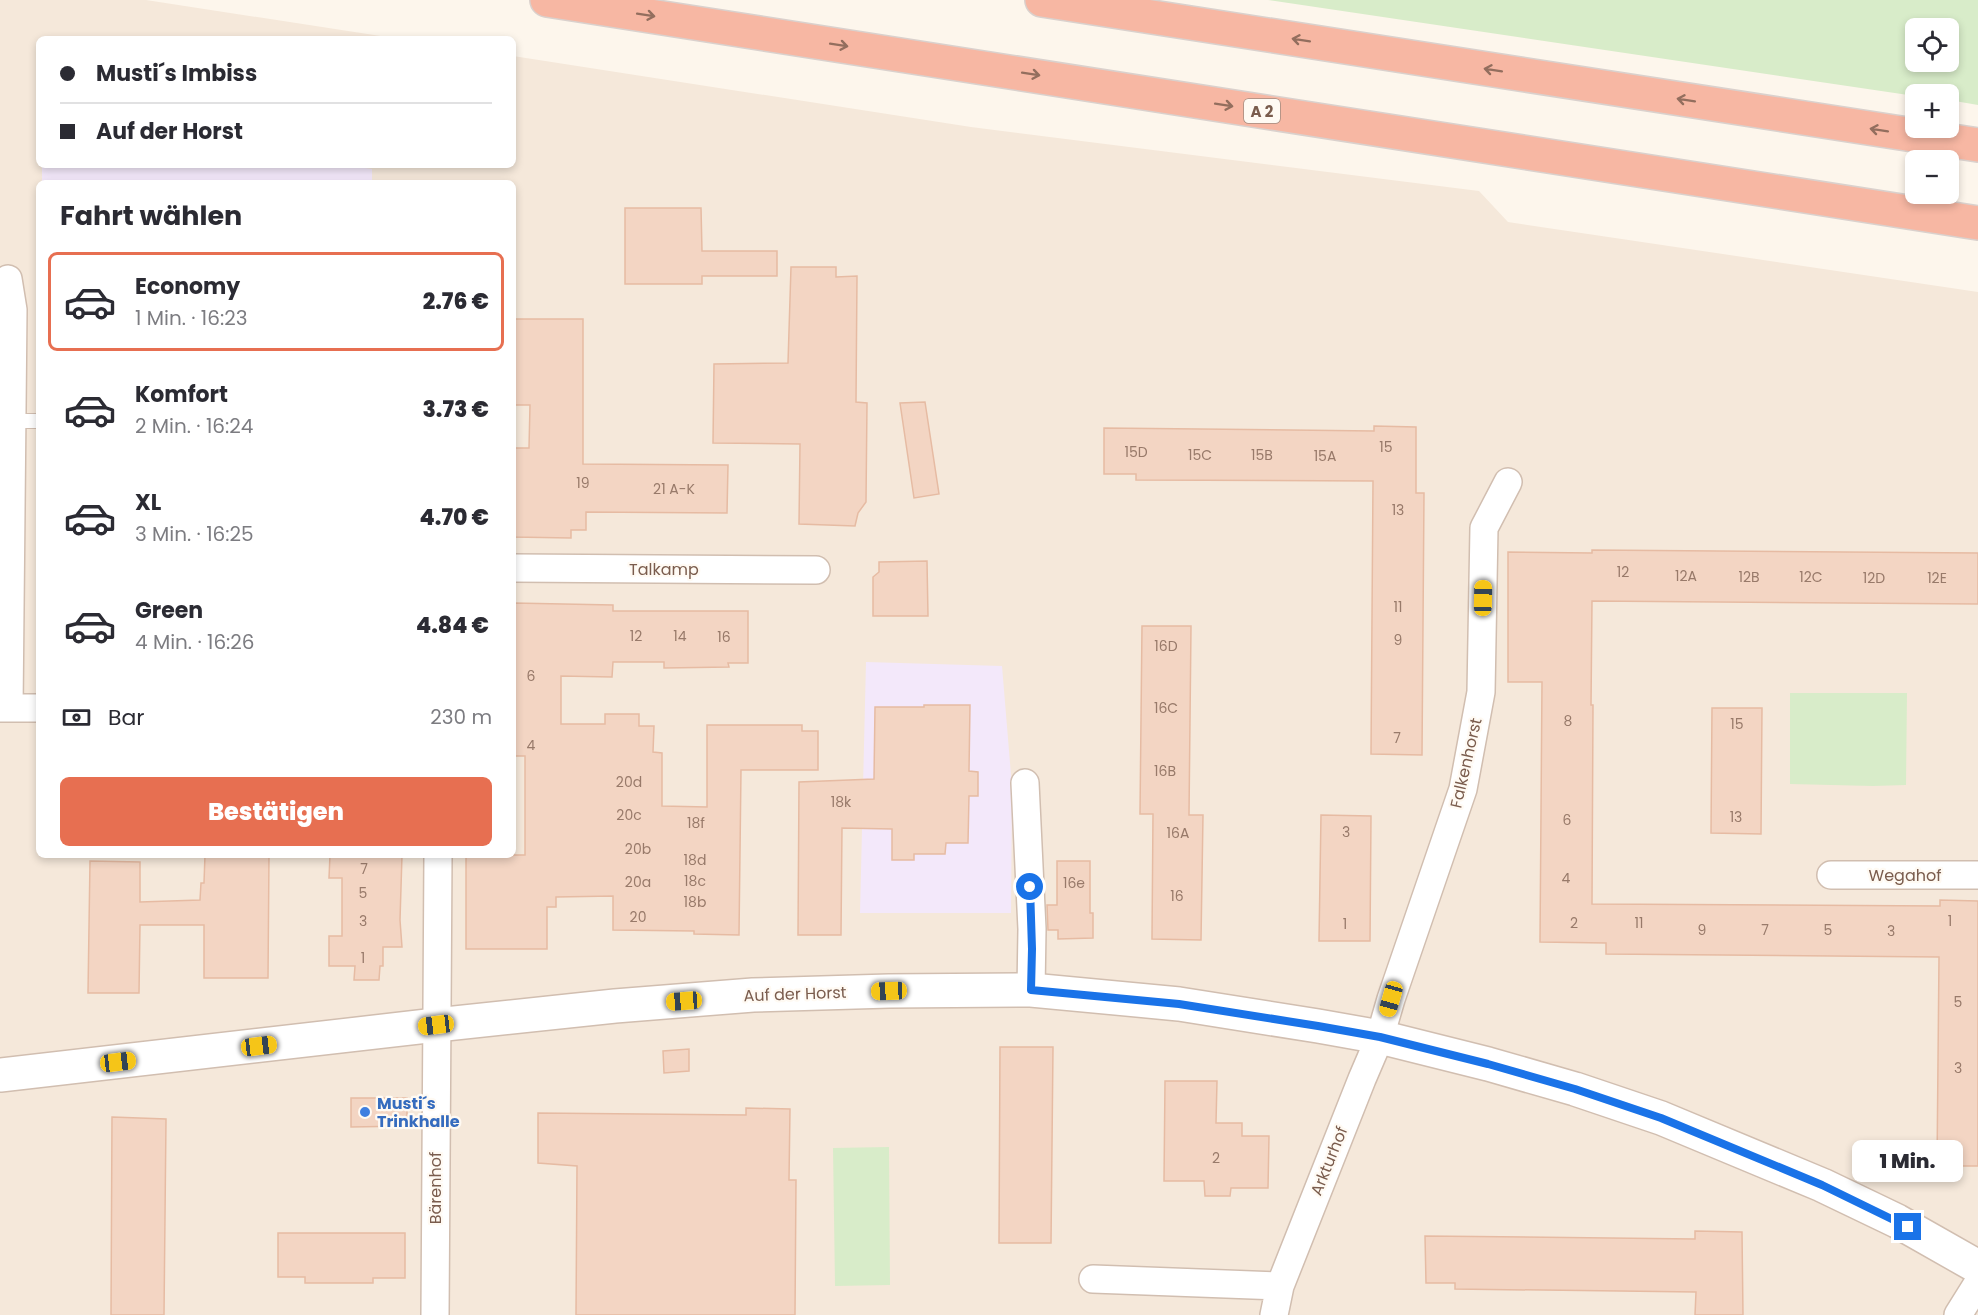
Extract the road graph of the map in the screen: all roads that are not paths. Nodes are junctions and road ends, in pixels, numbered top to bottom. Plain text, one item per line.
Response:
1 (547, 0) edge
2 (1042, 0) edge
3 (1978, 146) edge
4 (1978, 223) edge
5 (8, 279) dead end
6 (6, 371) edge
7 (11, 421) junction
8 (36, 421) edge
9 (1508, 482) dead end
10 (516, 568) edge
11 (816, 570) dead end
12 (5, 708) edge
13 (36, 708) edge
14 (1025, 783) dead end
15 (438, 858) edge
16 (1831, 874) dead end
17 (1978, 874) edge
18 (1031, 990) junction
19 (436, 1025) junction
20 (1380, 1037) junction
21 (0, 1075) edge
22 (1978, 1267) edge
23 (1093, 1279) dead end
24 (1978, 1283) edge
25 (1280, 1286) junction
26 (435, 1315) edge
27 (1274, 1315) edge
28 (1958, 1315) edge

1 -> 4 highway, A 2
3 -> 2 highway
5 - 6 street
6 - 7 street
7 - 8 lane
7 - 12 street
9 - 20 street, Falkenhorst
10 - 11 street, Talkamp
12 - 13 street
14 - 18 street
15 - 19 street
16 - 17 street, Wegahof
18 - 19 street, Auf der Horst
18 - 20 street, Auf der Horst
19 - 21 street, Auf der Horst
19 - 26 street, Bärenhof
20 - 22 street, Auf der Horst
20 - 25 street, Arkturhof
23 - 25 street
24 - 28 street
25 - 27 street, Arkturhof

